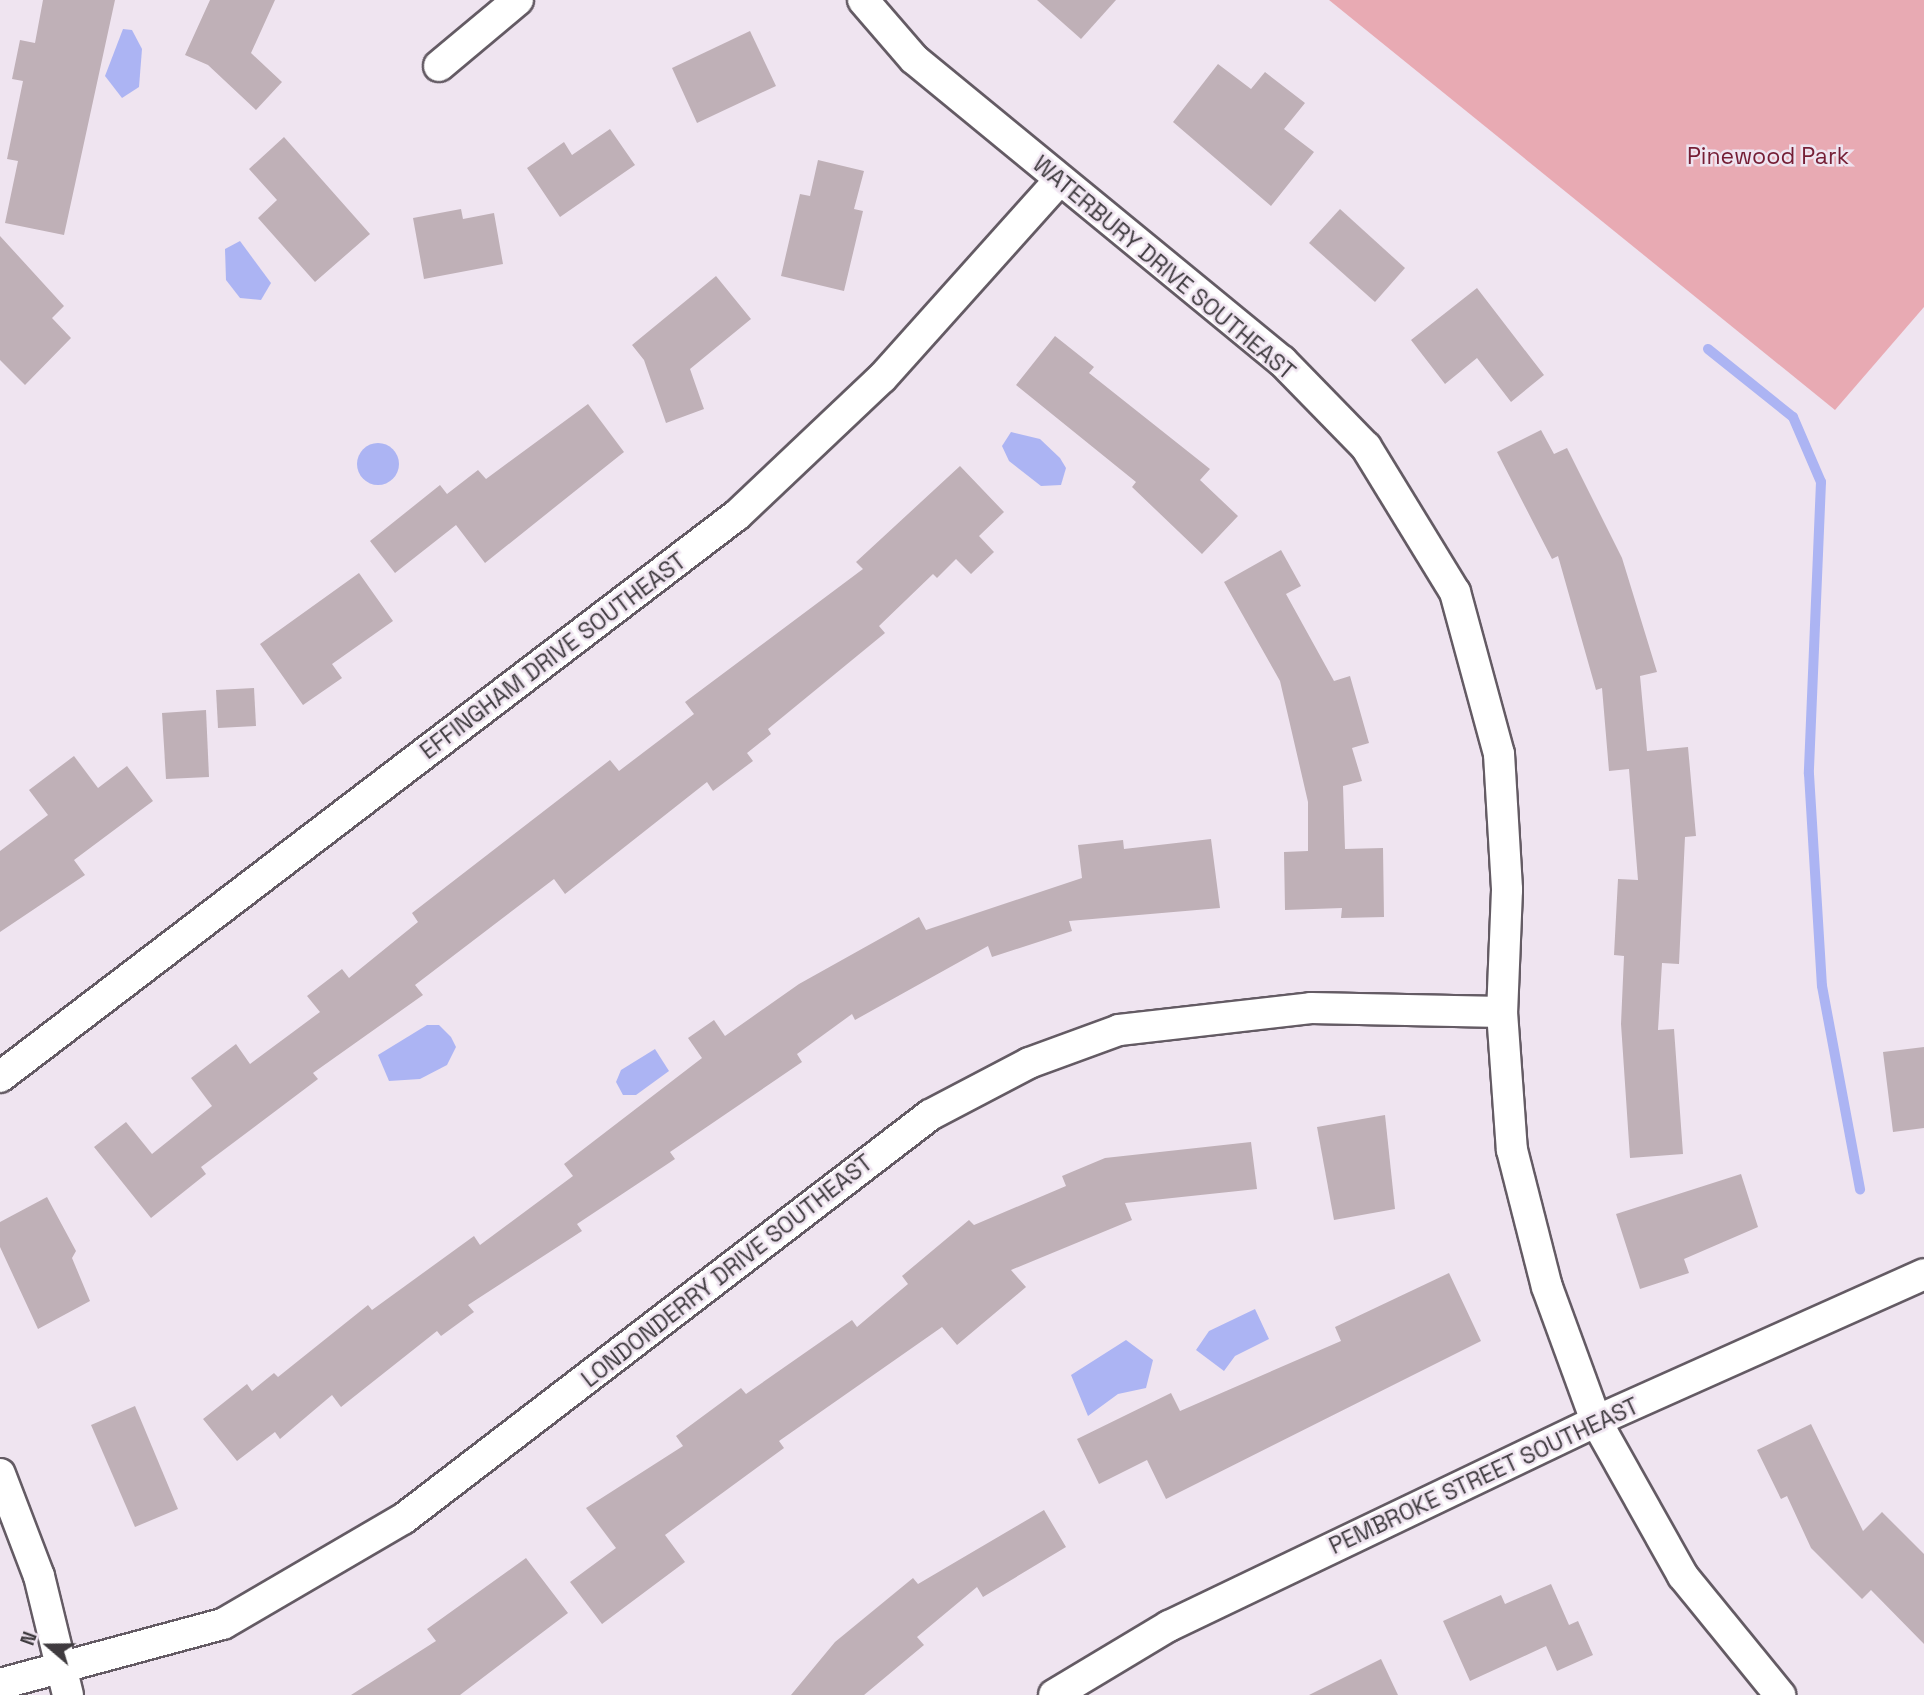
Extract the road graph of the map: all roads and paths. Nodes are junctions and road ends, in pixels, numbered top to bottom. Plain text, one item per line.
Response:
1 (518, 0) edge
2 (863, 0) edge
3 (439, 66) dead end
4 (1058, 182) junction
5 (1502, 1012) junction
6 (0, 1077) edge
7 (1924, 1274) edge
8 (1596, 1421) junction
9 (0, 1474) edge
10 (65, 1681) edge
11 (0, 1684) edge
12 (1054, 1695) edge
13 (1780, 1695) edge

1 - 3 street
2 - 4 street, WATERBURY DRIVE SOUTHEAST
4 - 5 street, WATERBURY DRIVE SOUTHEAST
4 - 6 street, EFFINGHAM DRIVE SOUTHEAST
5 - 8 street, WATERBURY DRIVE SOUTHEAST
5 - 10 street, LONDONDERRY DRIVE SOUTHEAST
7 - 8 street, PEMBROKE STREET SOUTHEAST
8 - 12 street, PEMBROKE STREET SOUTHEAST
8 - 13 street, WATERBURY DRIVE SOUTHEAST
9 - 10 street
10 - 11 street, LONDONDERRY DRIVE SOUTHEAST

